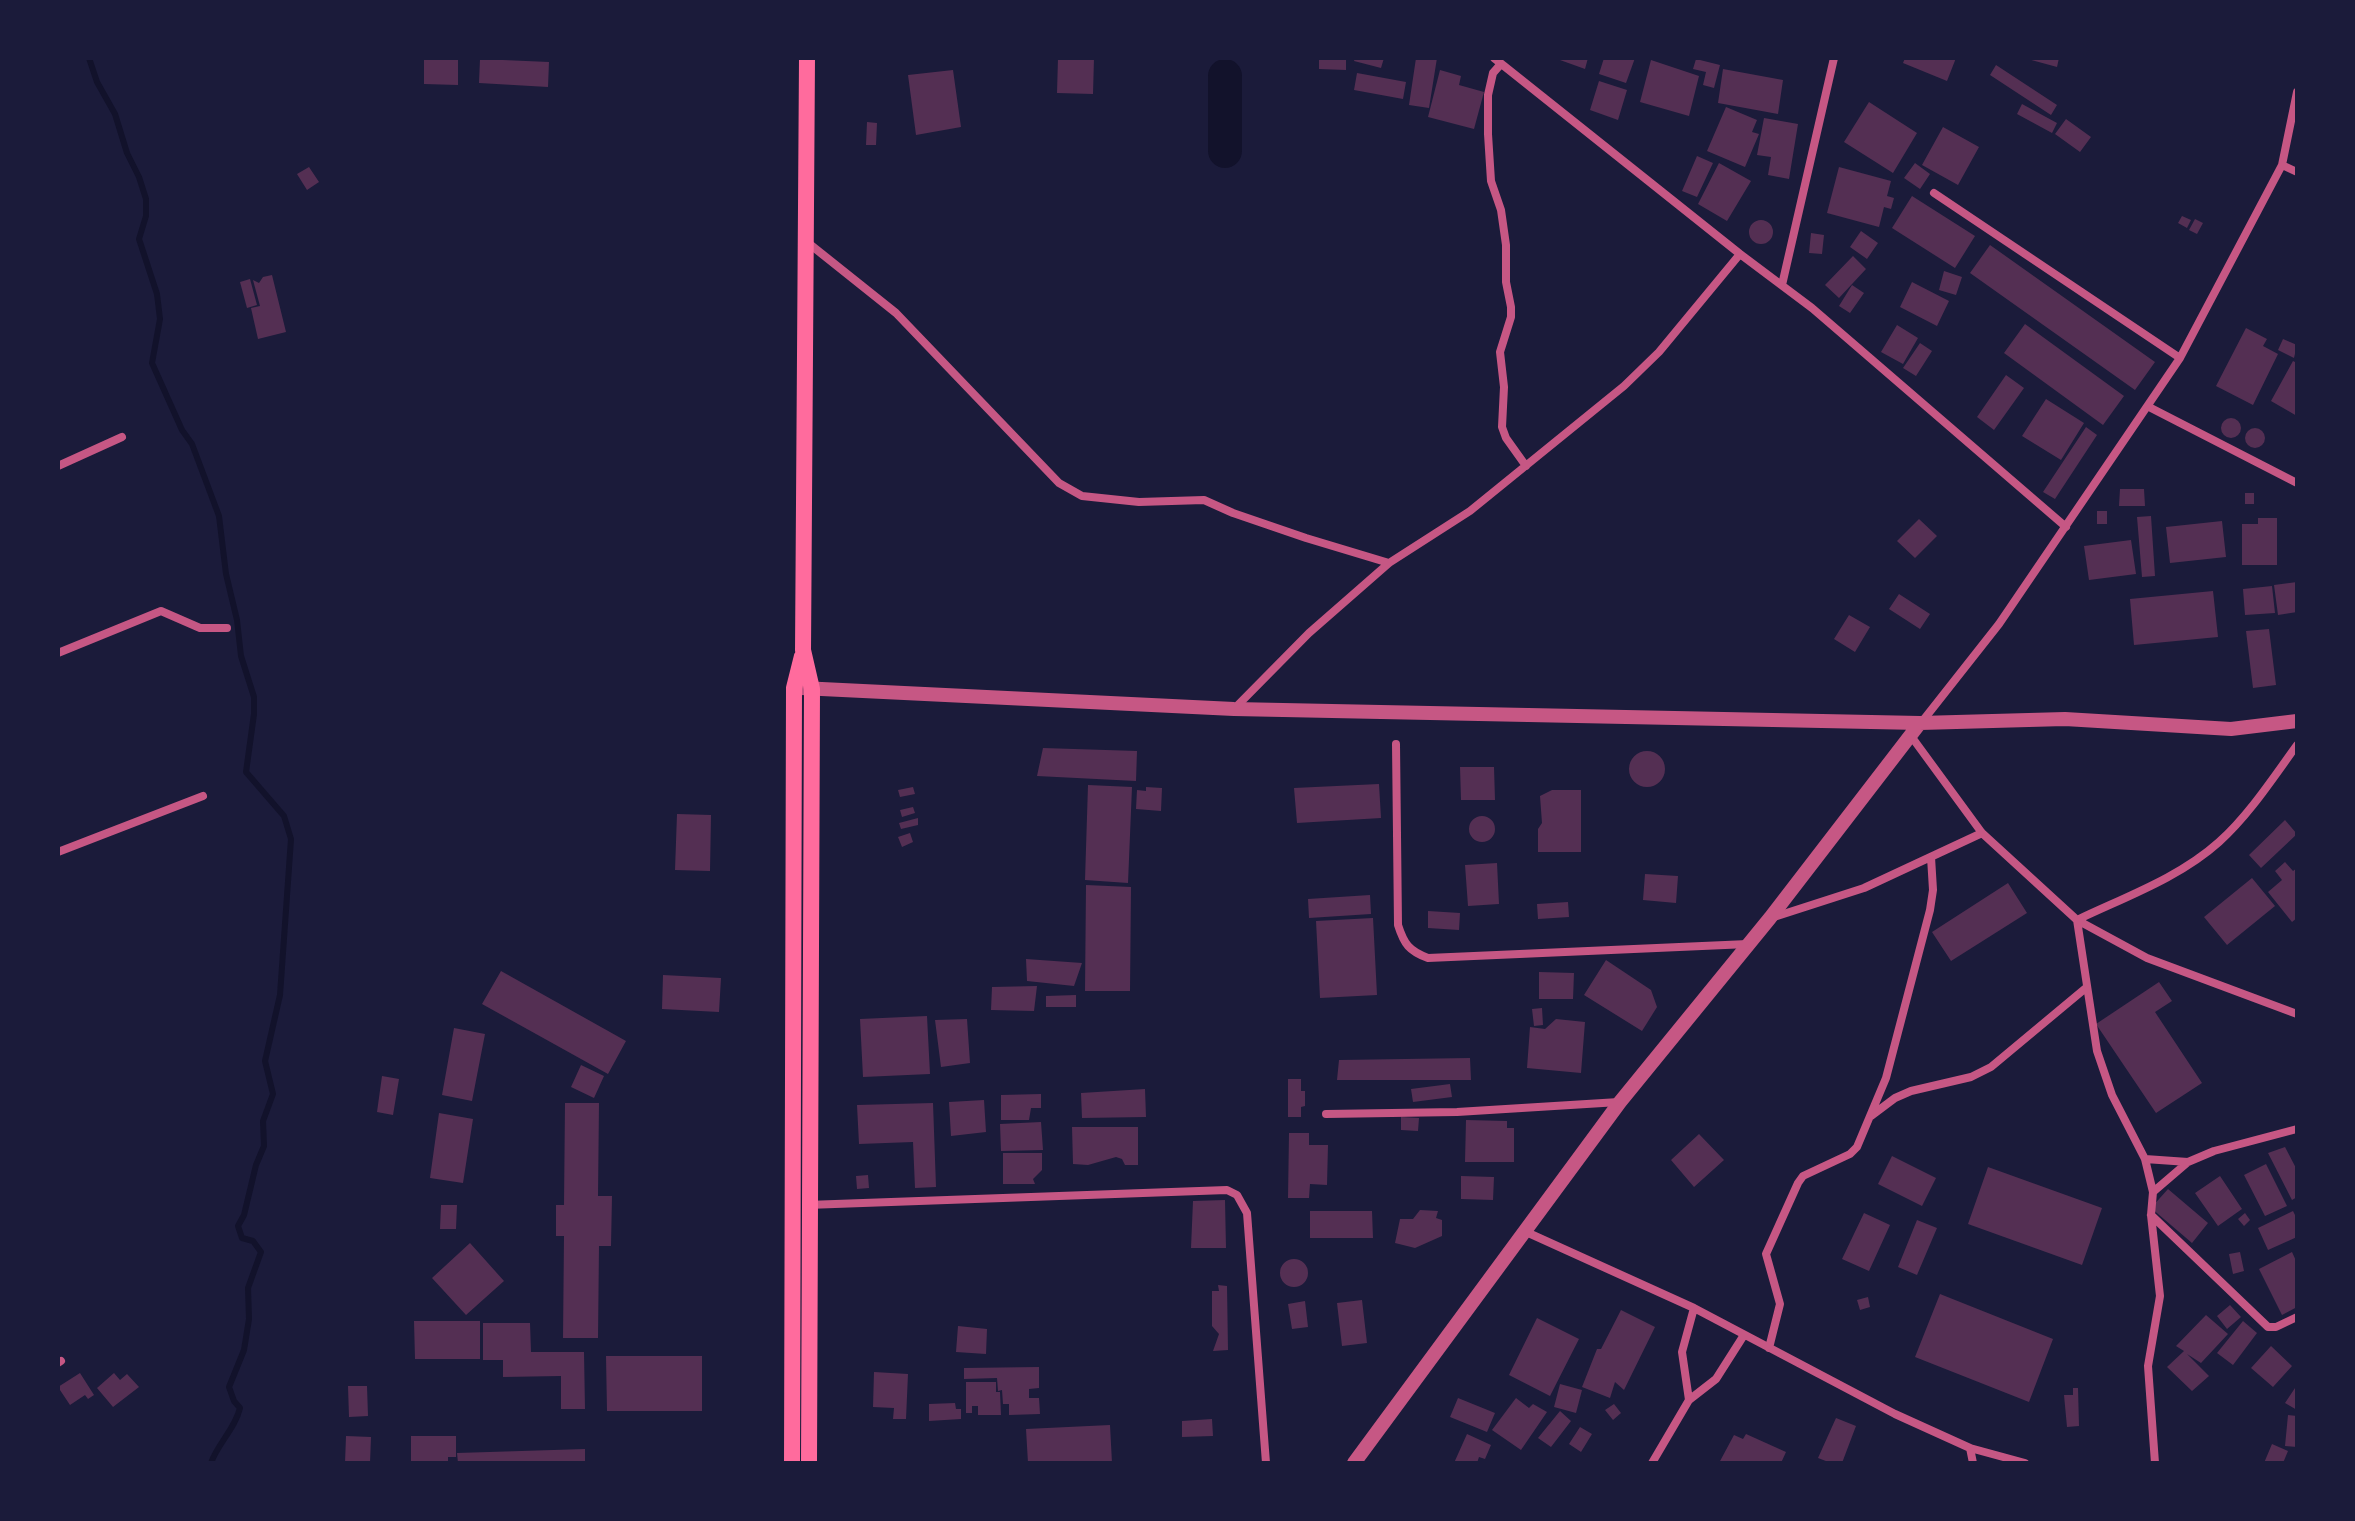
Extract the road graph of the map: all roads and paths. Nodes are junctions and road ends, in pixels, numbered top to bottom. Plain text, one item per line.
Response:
1 (807, 58) edge
2 (1834, 58) edge
3 (1497, 61) edge
4 (2297, 92) edge
5 (2282, 165) junction
6 (2297, 172) edge
7 (1934, 193) dead end
8 (806, 242) junction
9 (1740, 254) junction
10 (1782, 285) junction
11 (2180, 358) junction
12 (2149, 407) junction
13 (122, 437) dead end
14 (58, 466) edge
15 (1526, 466) junction
16 (2297, 483) edge
17 (2066, 527) junction
18 (1389, 563) junction
19 (227, 628) dead end
20 (803, 650) junction
21 (58, 653) edge
22 (794, 688) junction
23 (812, 689) junction
24 (1234, 709) junction
25 (2297, 721) edge
26 (1920, 723) junction
27 (1911, 736) junction
28 (1396, 744) dead end
29 (2297, 745) edge
30 (203, 796) dead end
31 (1982, 833) junction
32 (58, 852) edge
33 (1931, 857) junction
34 (1770, 918) junction
35 (2077, 920) junction
36 (1748, 944) junction
37 (2087, 987) junction
38 (2297, 1014) edge
39 (1620, 1102) junction
40 (1326, 1114) dead end
41 (1870, 1116) junction
42 (2297, 1129) edge
43 (2145, 1159) junction
44 (2188, 1162) junction
45 (2153, 1192) junction
46 (802, 1206) junction
47 (2151, 1215) junction
48 (1524, 1231) junction
49 (1694, 1308) junction
50 (2297, 1317) edge
51 (1744, 1335) junction
52 (1769, 1348) junction
53 (1689, 1400) junction
54 (1970, 1448) junction
55 (792, 1463) edge
56 (809, 1463) edge
57 (1266, 1463) edge
58 (1354, 1463) edge
59 (1652, 1463) edge
60 (1973, 1463) edge
61 (2025, 1463) edge
62 (2155, 1463) edge

1 - 8 main road
2 - 10 street
3 - 9 street
3 - 15 street
4 - 5 street
5 - 6 street
5 - 11 street
7 - 11 street
8 - 18 street
8 - 20 main road
9 - 10 street
9 - 15 street
10 - 17 street
11 - 12 street
12 - 16 street
12 - 17 street
13 - 14 street
15 - 18 street
17 - 26 street
18 - 24 street
19 - 21 street
20 - 22 main road
20 - 23 main road
22 - 23 street
22 - 46 main road
23 - 24 street
23 - 46 main road
24 - 26 street
25 - 26 street
26 - 27 street
27 - 31 street
27 - 34 street
28 - 36 street
29 - 35 street
30 - 32 street
31 - 33 street
31 - 35 street
33 - 34 street
33 - 41 street
34 - 36 street
35 - 37 street
35 - 38 street
36 - 39 street
37 - 41 street
37 - 43 street
39 - 40 street
39 - 48 street
41 - 52 street
42 - 44 street
43 - 44 street
43 - 45 street
44 - 45 street
45 - 47 street
46 - 55 main road
46 - 56 main road
46 - 57 street
47 - 50 street
47 - 62 street
48 - 49 street
48 - 58 street
49 - 51 street
49 - 53 street
51 - 52 street
51 - 53 street
52 - 54 street
53 - 59 street
54 - 60 street
54 - 61 street

